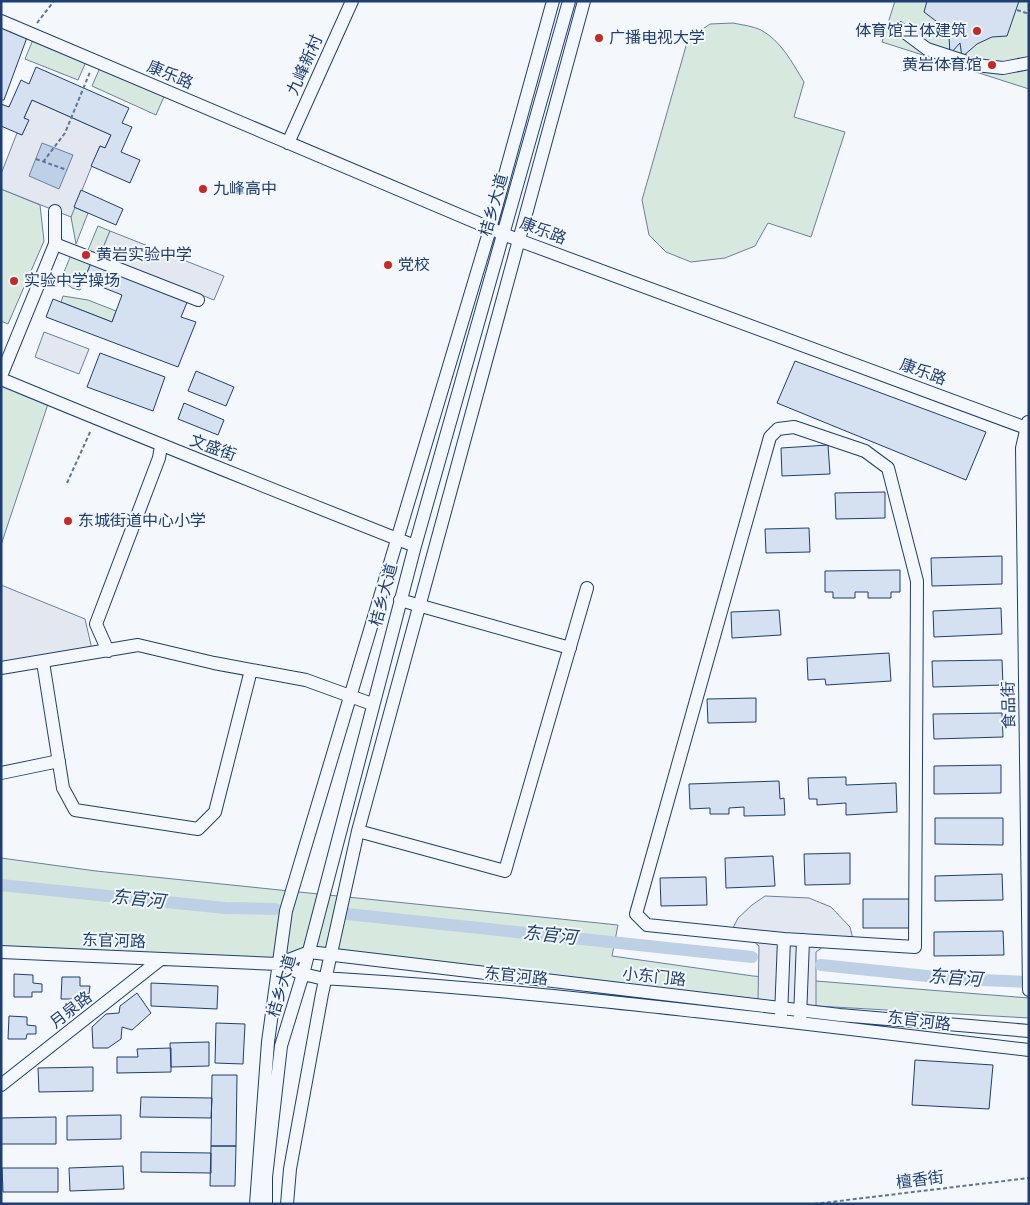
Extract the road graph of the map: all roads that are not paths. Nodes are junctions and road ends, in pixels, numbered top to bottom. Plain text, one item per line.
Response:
1 (352, 1) edge
2 (553, 1) edge
3 (569, 1) edge
4 (584, 1) edge
5 (1, 21) edge
6 (899, 28) dead end
7 (1029, 63) edge
8 (288, 143) junction
9 (54, 211) dead end
10 (490, 228) junction
11 (503, 233) junction
12 (518, 240) junction
13 (55, 244) junction
14 (198, 300) dead end
15 (1, 378) edge
16 (1028, 426) edge
17 (161, 446) junction
18 (396, 538) junction
19 (414, 546) junction
20 (587, 588) dead end
21 (400, 600) junction
22 (419, 605) junction
23 (570, 648) junction
24 (108, 651) junction
25 (43, 662) junction
26 (1, 668) edge
27 (251, 670) junction
28 (349, 696) junction
29 (372, 704) junction
30 (59, 761) junction
31 (1, 773) edge
32 (358, 831) junction
33 (784, 939) junction
34 (803, 940) junction
35 (1, 952) edge
36 (309, 952) junction
37 (331, 955) junction
38 (161, 959) junction
39 (278, 964) junction
40 (1028, 972) edge
41 (303, 974) junction
42 (326, 979) junction
43 (1029, 990) edge
44 (780, 1008) junction
45 (800, 1017) junction
46 (781, 1021) junction
47 (1029, 1031) edge
48 (1029, 1050) edge
49 (1, 1086) edge
50 (256, 1204) edge
51 (266, 1204) edge
52 (287, 1204) edge

1 - 8 street, 九峰新村
2 - 10 street
3 - 11 street, 桔乡大道
4 - 12 street
5 - 8 street, 康乐路
6 - 7 street
8 - 10 street, 康乐路
9 - 13 street
10 - 11 street, 康乐路
10 - 18 street
11 - 12 street, 康乐路
11 - 19 street, 桔乡大道
12 - 16 street, 康乐路
12 - 22 street
13 - 14 street
13 - 15 street
15 - 17 street, 文盛街
16 - 40 street, 食品街
17 - 18 street, 文盛街
17 - 24 street
18 - 19 street, 文盛街
18 - 28 street
19 - 21 street, 桔乡大道
20 - 23 street
21 - 22 street
21 - 29 street, 桔乡大道
22 - 23 street
22 - 32 street
23 - 32 street
24 - 25 street
24 - 27 street
25 - 26 street
25 - 30 street
27 - 28 street
27 - 30 street
28 - 29 street
28 - 39 street
29 - 36 street, 桔乡大道
30 - 31 street
32 - 37 street
33 - 34 street
33 - 34 street
33 - 44 street
34 - 45 street
35 - 38 street, 东官河路
36 - 37 street, 小东门路
36 - 39 street, 小东门路
36 - 41 street, 桔乡大道
37 - 42 street
37 - 44 street, 小东门路
38 - 39 street, 东官河路
38 - 49 street, 月泉路
39 - 41 street, 东官河路
39 - 50 street
40 - 43 street, 食品街
41 - 42 street, 东官河路
41 - 51 street, 桔乡大道
42 - 46 street, 东官河路
42 - 52 street
44 - 45 street, 小东门路
44 - 46 street
45 - 46 street, 东官河路
45 - 47 street, 小东门路
45 - 48 street, 东官河路

